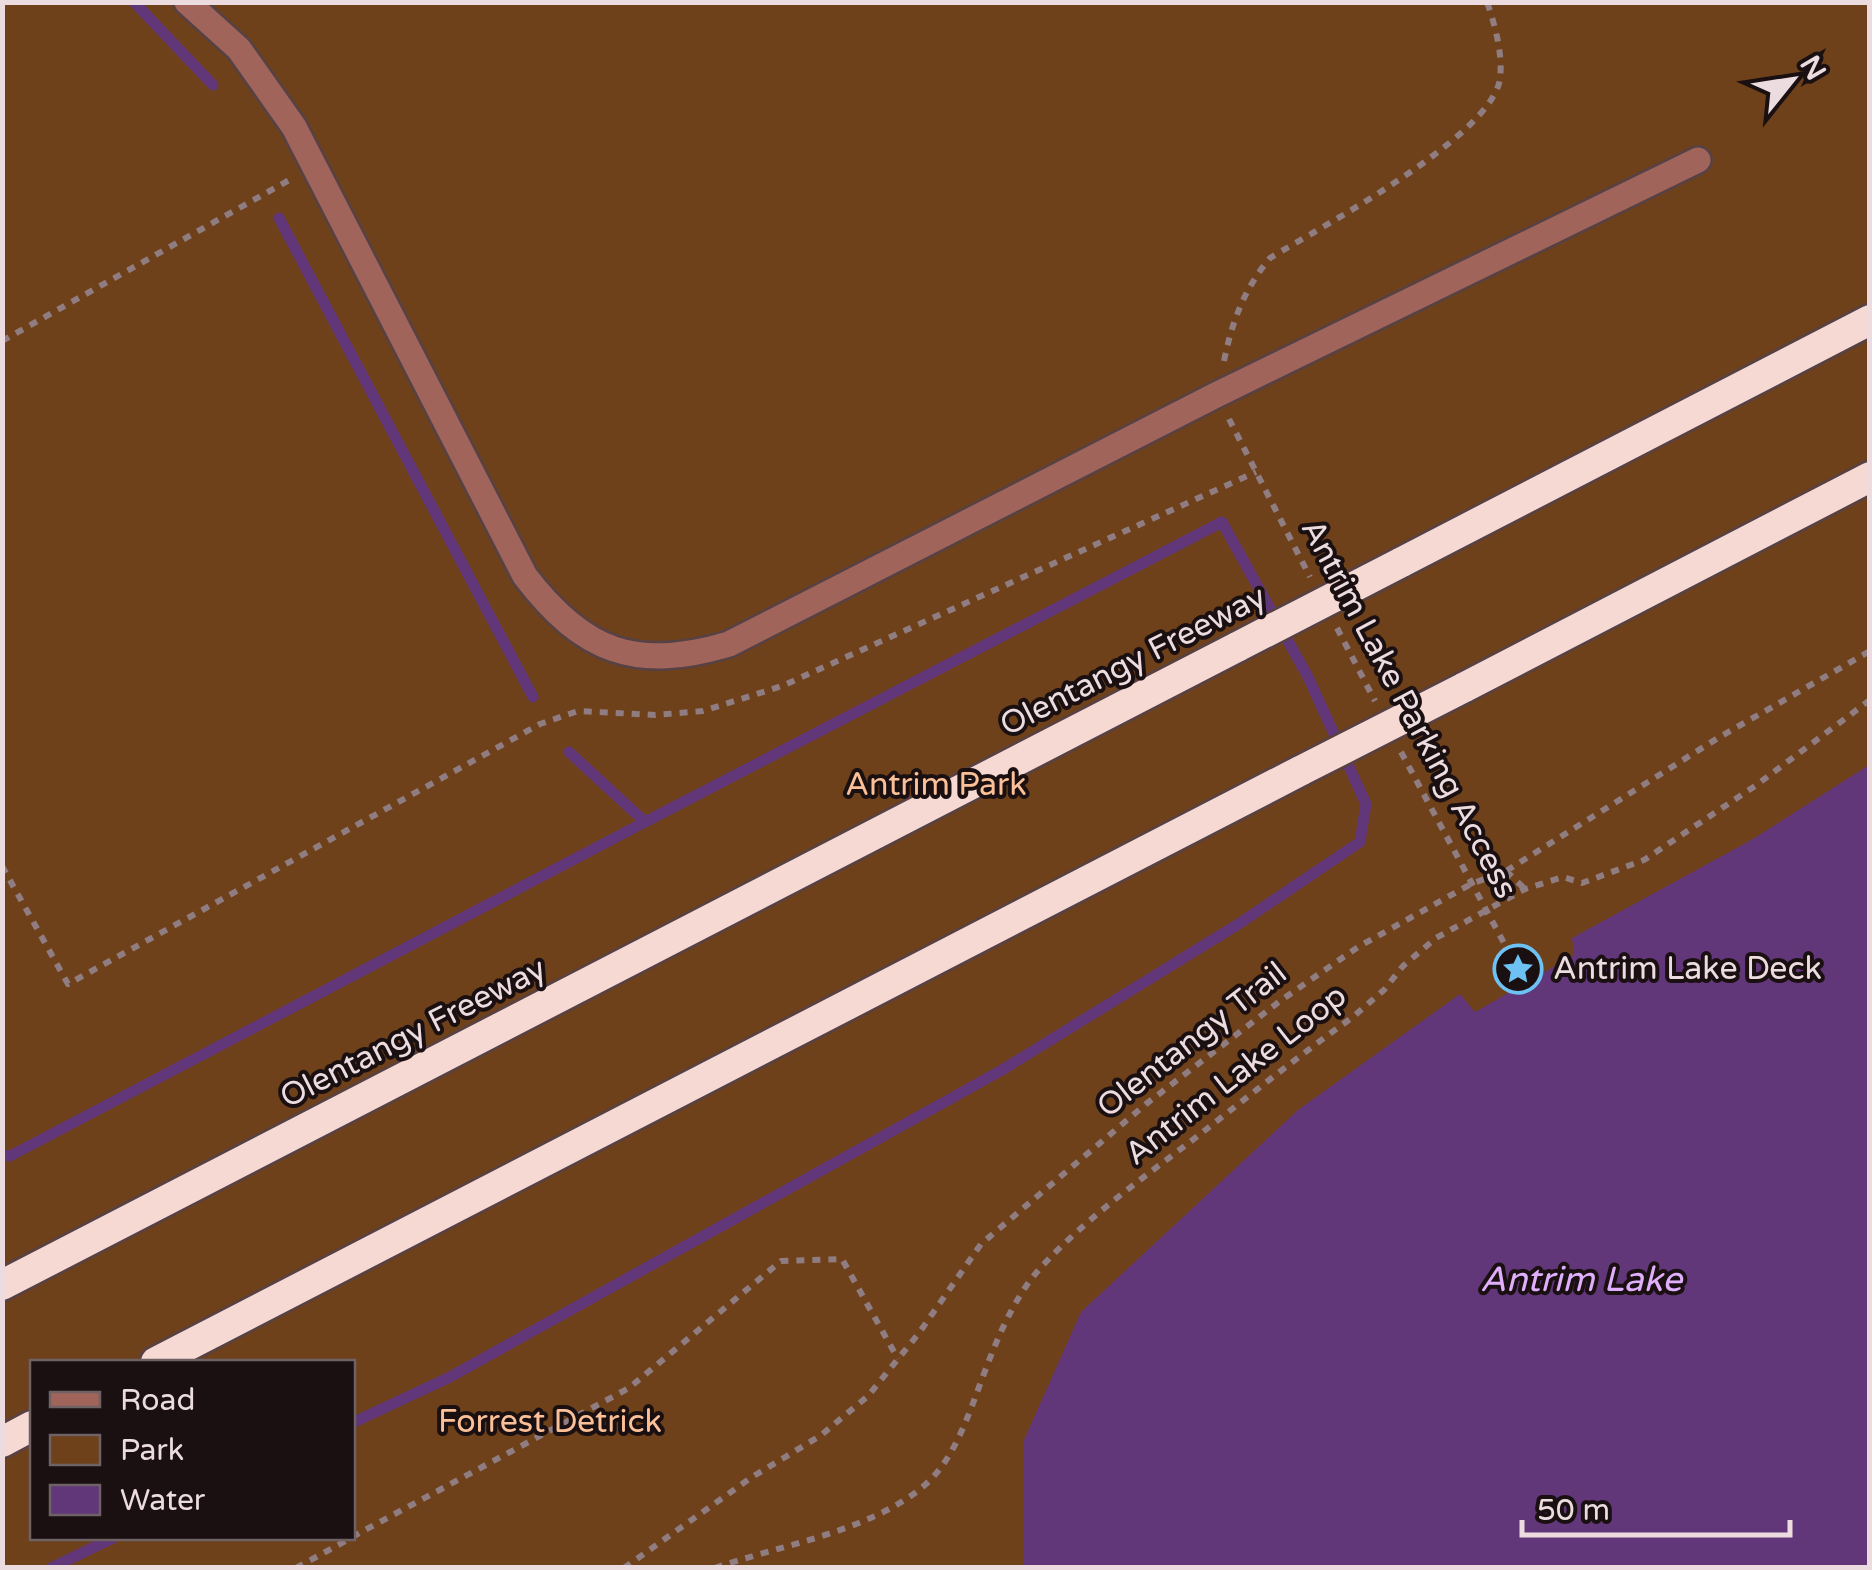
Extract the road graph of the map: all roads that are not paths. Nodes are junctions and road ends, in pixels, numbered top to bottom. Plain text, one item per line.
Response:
1 (187, 2) edge
2 (1698, 160) dead end
3 (1870, 320) edge
4 (1870, 478) edge
5 (2, 1284) edge
6 (160, 1360) edge
7 (30, 1427) edge
8 (2, 1442) edge

1 - 2 lane
3 - 5 highway, Olentangy Freeway, bridge
4 - 6 highway, bridge
7 - 8 highway

